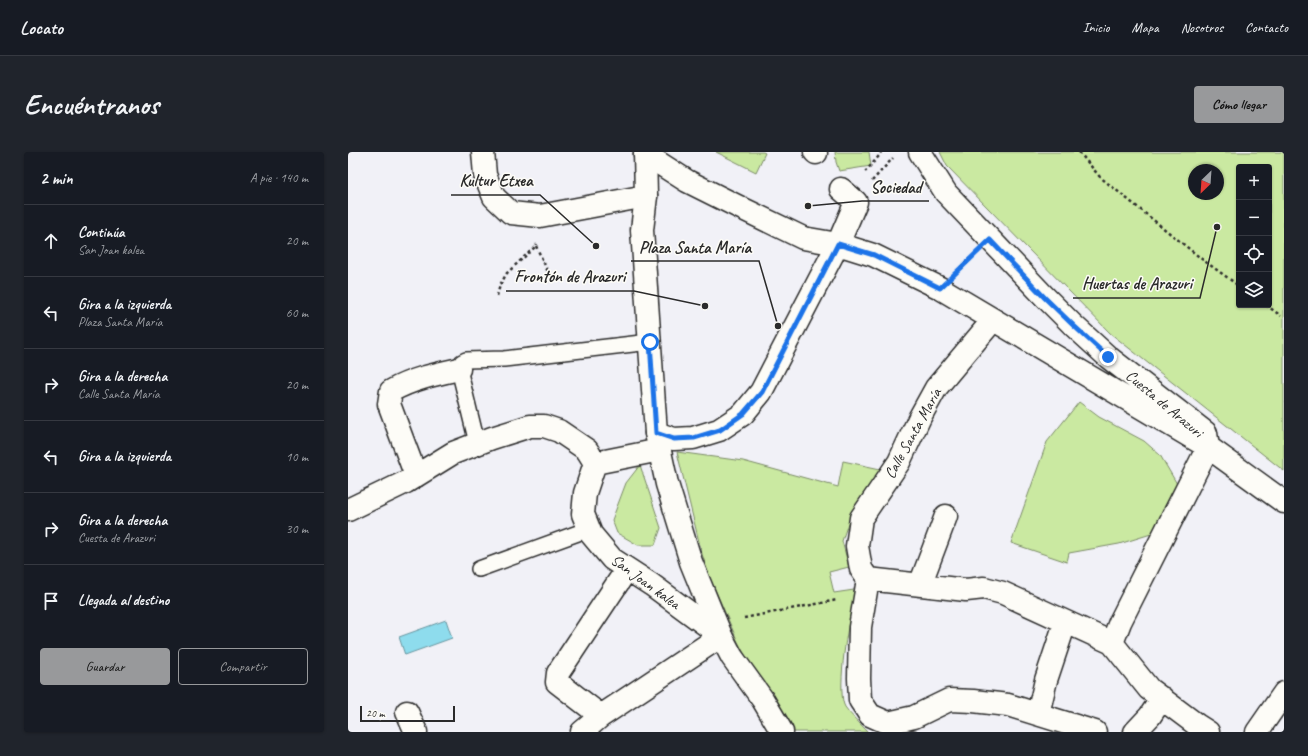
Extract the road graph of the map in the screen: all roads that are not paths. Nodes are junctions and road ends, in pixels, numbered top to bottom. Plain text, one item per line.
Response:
1 (483, 152) edge
2 (920, 152) edge
3 (645, 153) edge
4 (849, 195) road end
5 (646, 196) junction
6 (838, 244) junction
7 (993, 320) junction
8 (650, 342) junction
9 (459, 369) junction
10 (658, 441) junction
11 (477, 443) junction
12 (1208, 447) junction
13 (595, 463) junction
14 (416, 476) junction
15 (1284, 502) edge
16 (348, 510) edge
17 (946, 516) dead end
18 (589, 529) junction
19 (479, 569) dead end
20 (627, 569) junction
21 (920, 586) junction
22 (866, 587) junction
23 (1065, 623) junction
24 (721, 636) junction
25 (1112, 643) junction
26 (1284, 693) edge
27 (1162, 698) junction
28 (407, 712) dead end
29 (1038, 714) junction
30 (601, 716) junction
31 (416, 732) edge
32 (582, 732) edge
33 (782, 732) edge
34 (1096, 732) edge
35 (1135, 732) edge
36 (1208, 732) edge
37 (1257, 732) edge

1 - 5 street
2 - 12 street, Cuesta de Arazuri
3 - 5 street, San Joan kalea
3 - 6 street
4 - 6 street
5 - 8 street, San Joan kalea
6 - 7 street
6 - 10 street
7 - 12 street
7 - 22 street, Calle Santa María
8 - 9 lane
8 - 10 street, San Joan kalea
9 - 11 lane
9 - 14 street
10 - 13 street
10 - 24 street, San Joan kalea
11 - 13 street
11 - 14 street
12 - 15 street
12 - 25 street
13 - 18 street, San Joan kalea
14 - 16 street
17 - 21 street
18 - 19 lane
18 - 20 street, San Joan kalea
20 - 24 street, San Joan kalea
20 - 30 street
21 - 22 street
21 - 23 street
22 - 29 street
23 - 25 street
23 - 29 street
24 - 30 street
24 - 33 street, San Joan kalea
25 - 27 street
26 - 37 street
27 - 35 street
27 - 36 street
28 - 31 street
29 - 34 street
30 - 32 street

